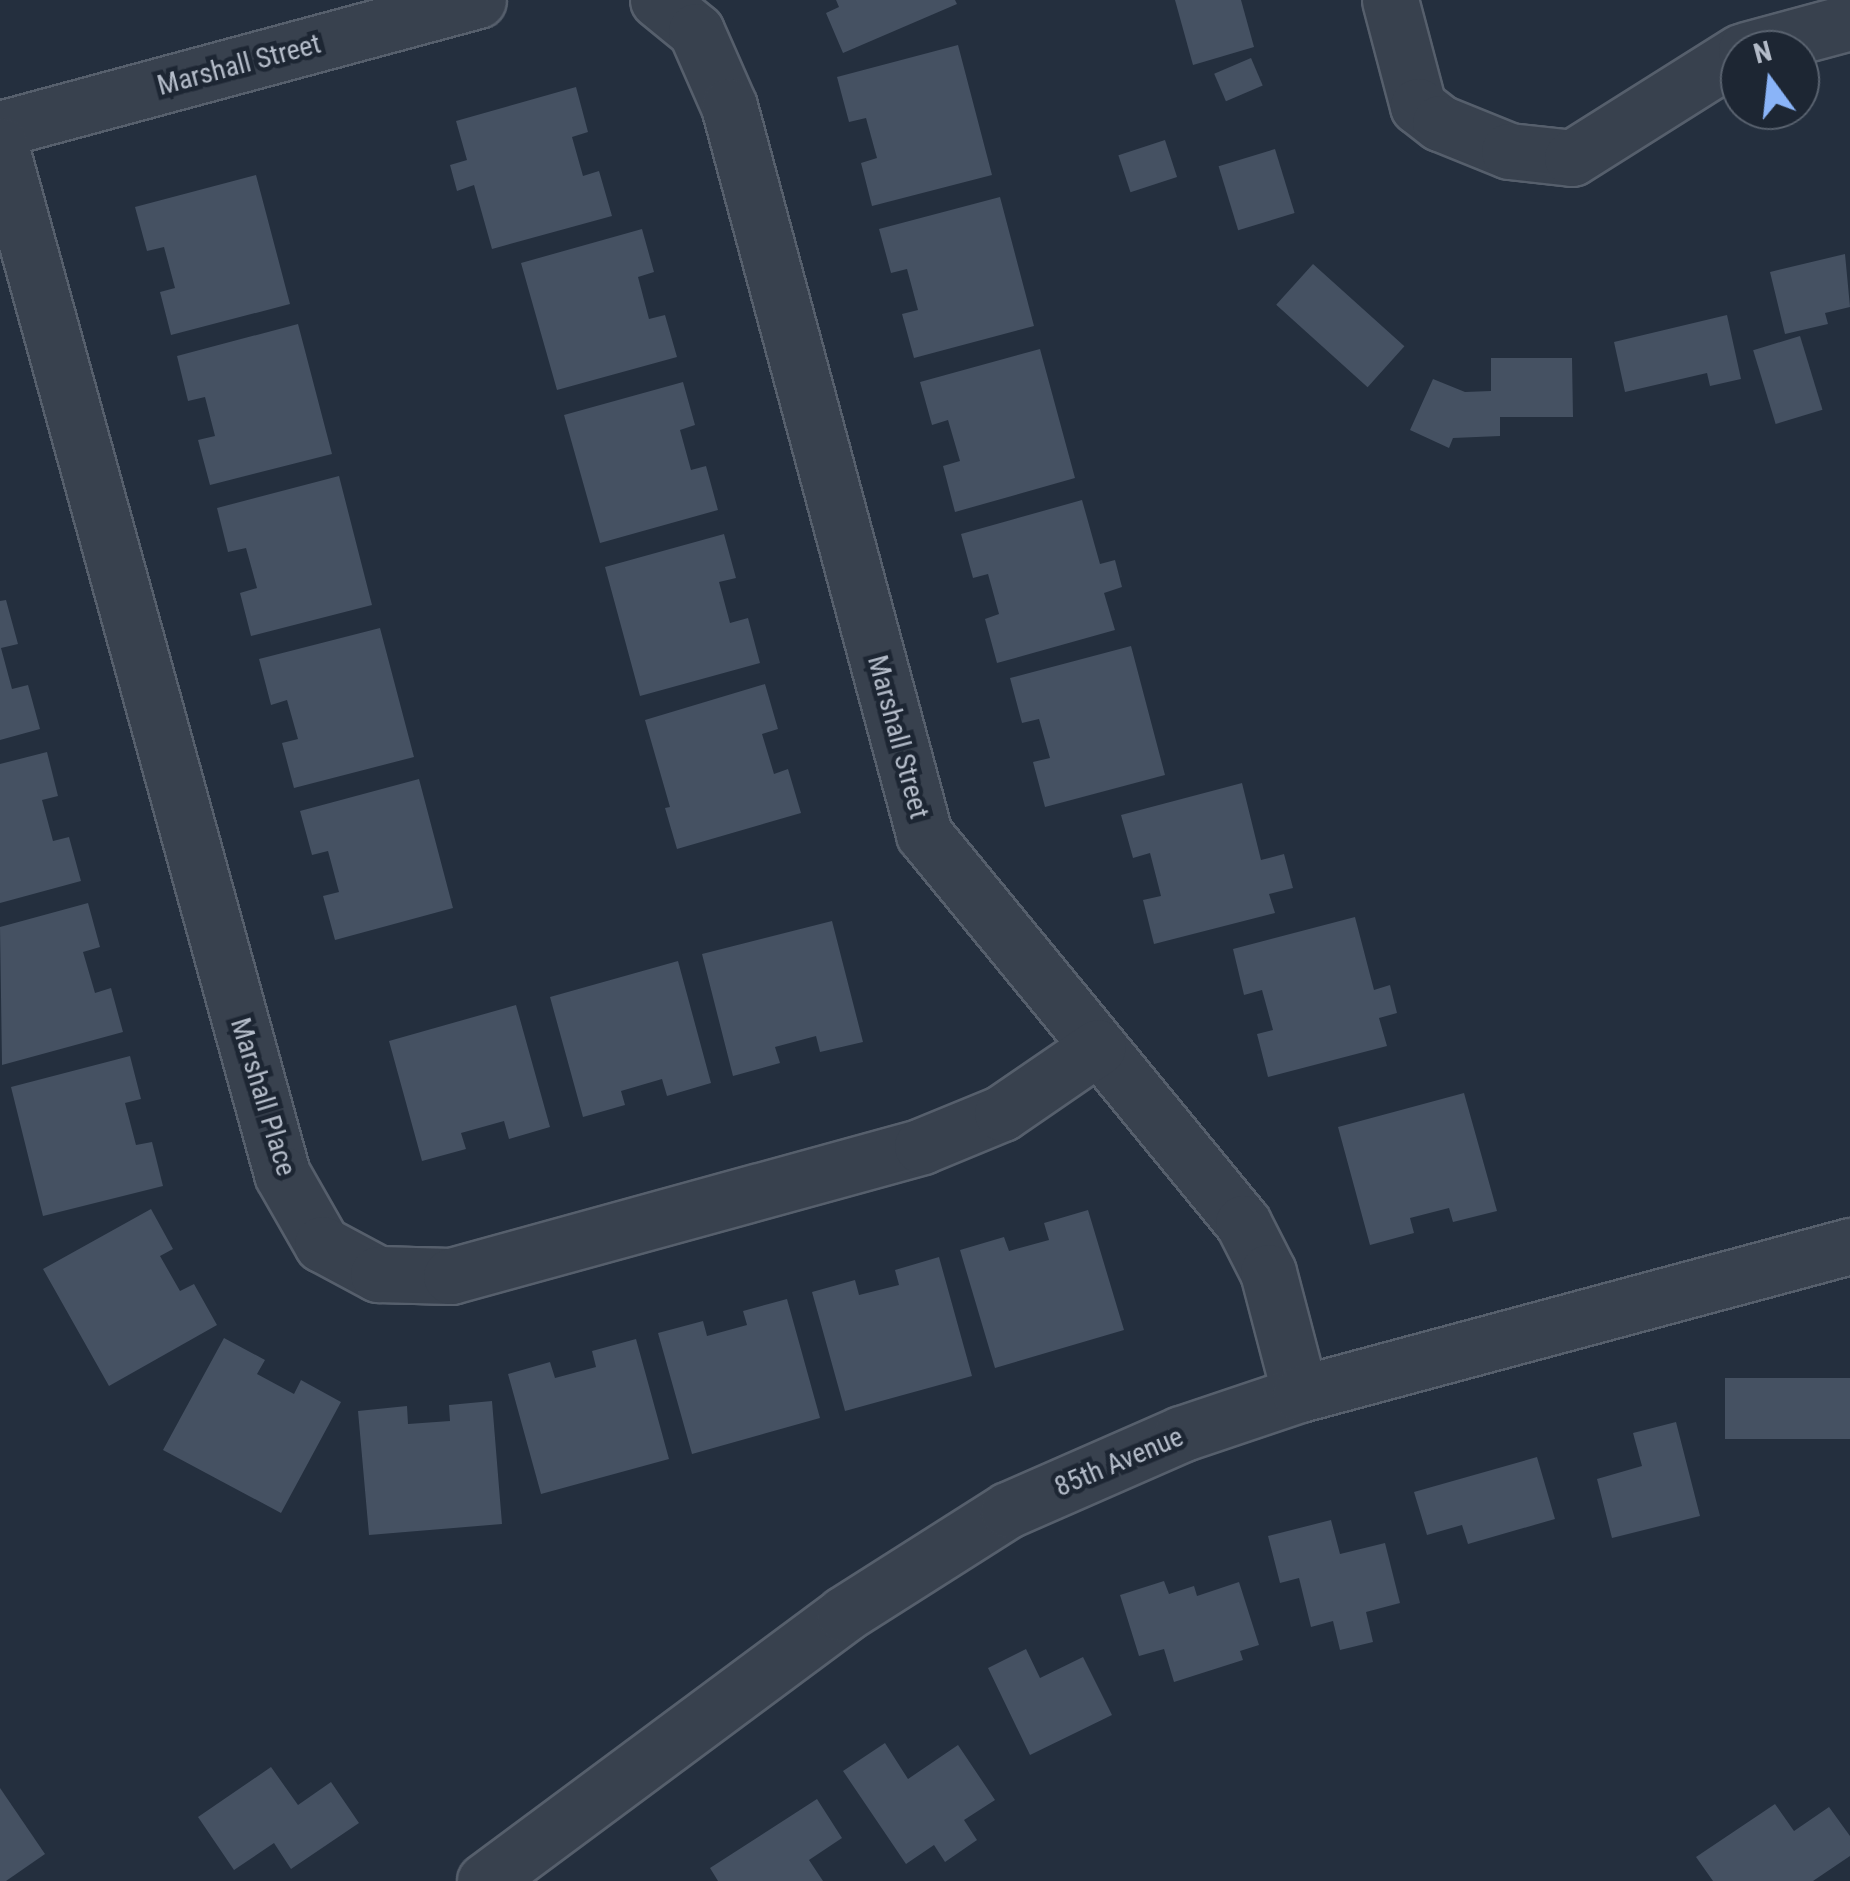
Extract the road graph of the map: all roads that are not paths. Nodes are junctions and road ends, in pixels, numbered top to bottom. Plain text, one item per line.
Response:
1 (478, 0) edge
2 (658, 0) edge
3 (1390, 0) edge
4 (1850, 22) edge
5 (1820, 30) edge
6 (1720, 65) edge
7 (0, 129) edge
8 (0, 144) edge
9 (1098, 1047) junction
10 (1850, 1246) edge
11 (1300, 1394) junction
12 (486, 1881) edge

1 - 7 street, Marshall Street
2 - 9 street, Marshall Street
3 - 6 street
4 - 5 street
8 - 9 street, Marshall Place
9 - 11 street, Marshall Street
10 - 11 street, 85th Avenue
11 - 12 street, 85th Avenue

